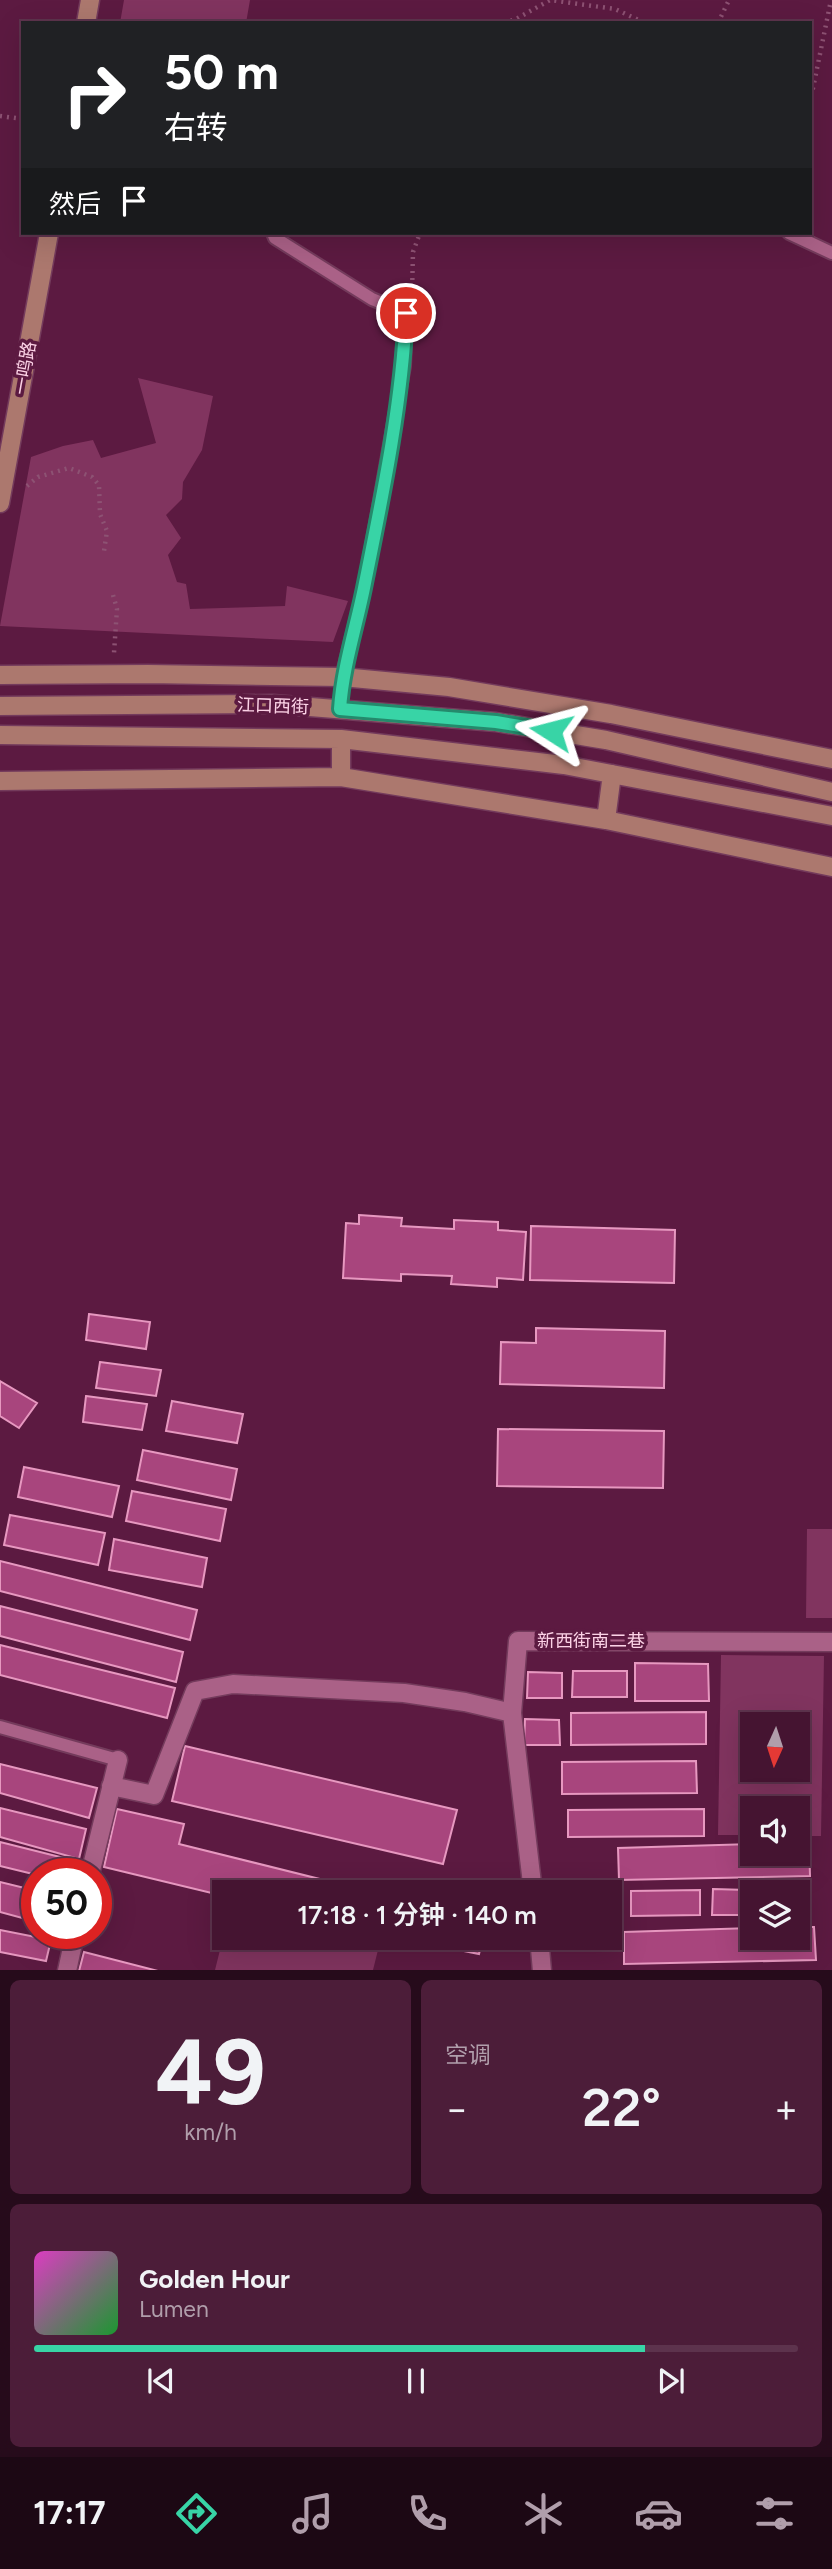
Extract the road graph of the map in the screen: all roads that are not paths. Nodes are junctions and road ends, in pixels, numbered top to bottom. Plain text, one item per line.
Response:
1 (90, 0) edge
2 (86, 21) edge
3 (49, 235) edge
4 (274, 235) edge
5 (793, 235) edge
6 (832, 253) edge
7 (5, 448) edge
8 (0, 503) edge
9 (0, 675) edge
10 (342, 677) junction
11 (0, 706) edge
12 (340, 709) junction
13 (611, 714) junction
14 (0, 735) edge
15 (341, 739) junction
16 (606, 740) junction
17 (832, 759) edge
18 (612, 775) junction
19 (341, 777) junction
20 (0, 781) edge
21 (832, 792) edge
22 (832, 816) edge
23 (606, 820) junction
24 (832, 867) edge
25 (832, 1642) edge
26 (512, 1713) junction
27 (0, 1727) edge
28 (118, 1760) joint
29 (111, 1786) junction
30 (94, 1858) edge
31 (532, 1880) edge
32 (71, 1949) edge
33 (540, 1950) edge
34 (66, 1970) edge
35 (542, 1970) edge

1 - 2 street
3 - 7 street, 一鸣路
4 - 10 lane
5 - 6 lane
7 - 8 street, 一鸣路
9 - 10 street
10 - 12 street
10 - 13 street
11 - 12 street, 江口西街
12 - 16 street, 江口西街
13 - 16 street
13 - 17 street
14 - 15 street, 江口西街
15 - 18 street, 江口西街
15 - 19 street
16 - 21 street, 江口西街
18 - 22 street, 江口西街
18 - 23 street
19 - 20 street
19 - 23 street
23 - 24 street
25 - 26 street, 新西街南二巷
26 - 29 street
26 - 31 street, 新西街南二巷
27 - 28 lane
28 - 29 street
29 - 30 street
32 - 34 street
33 - 35 street

